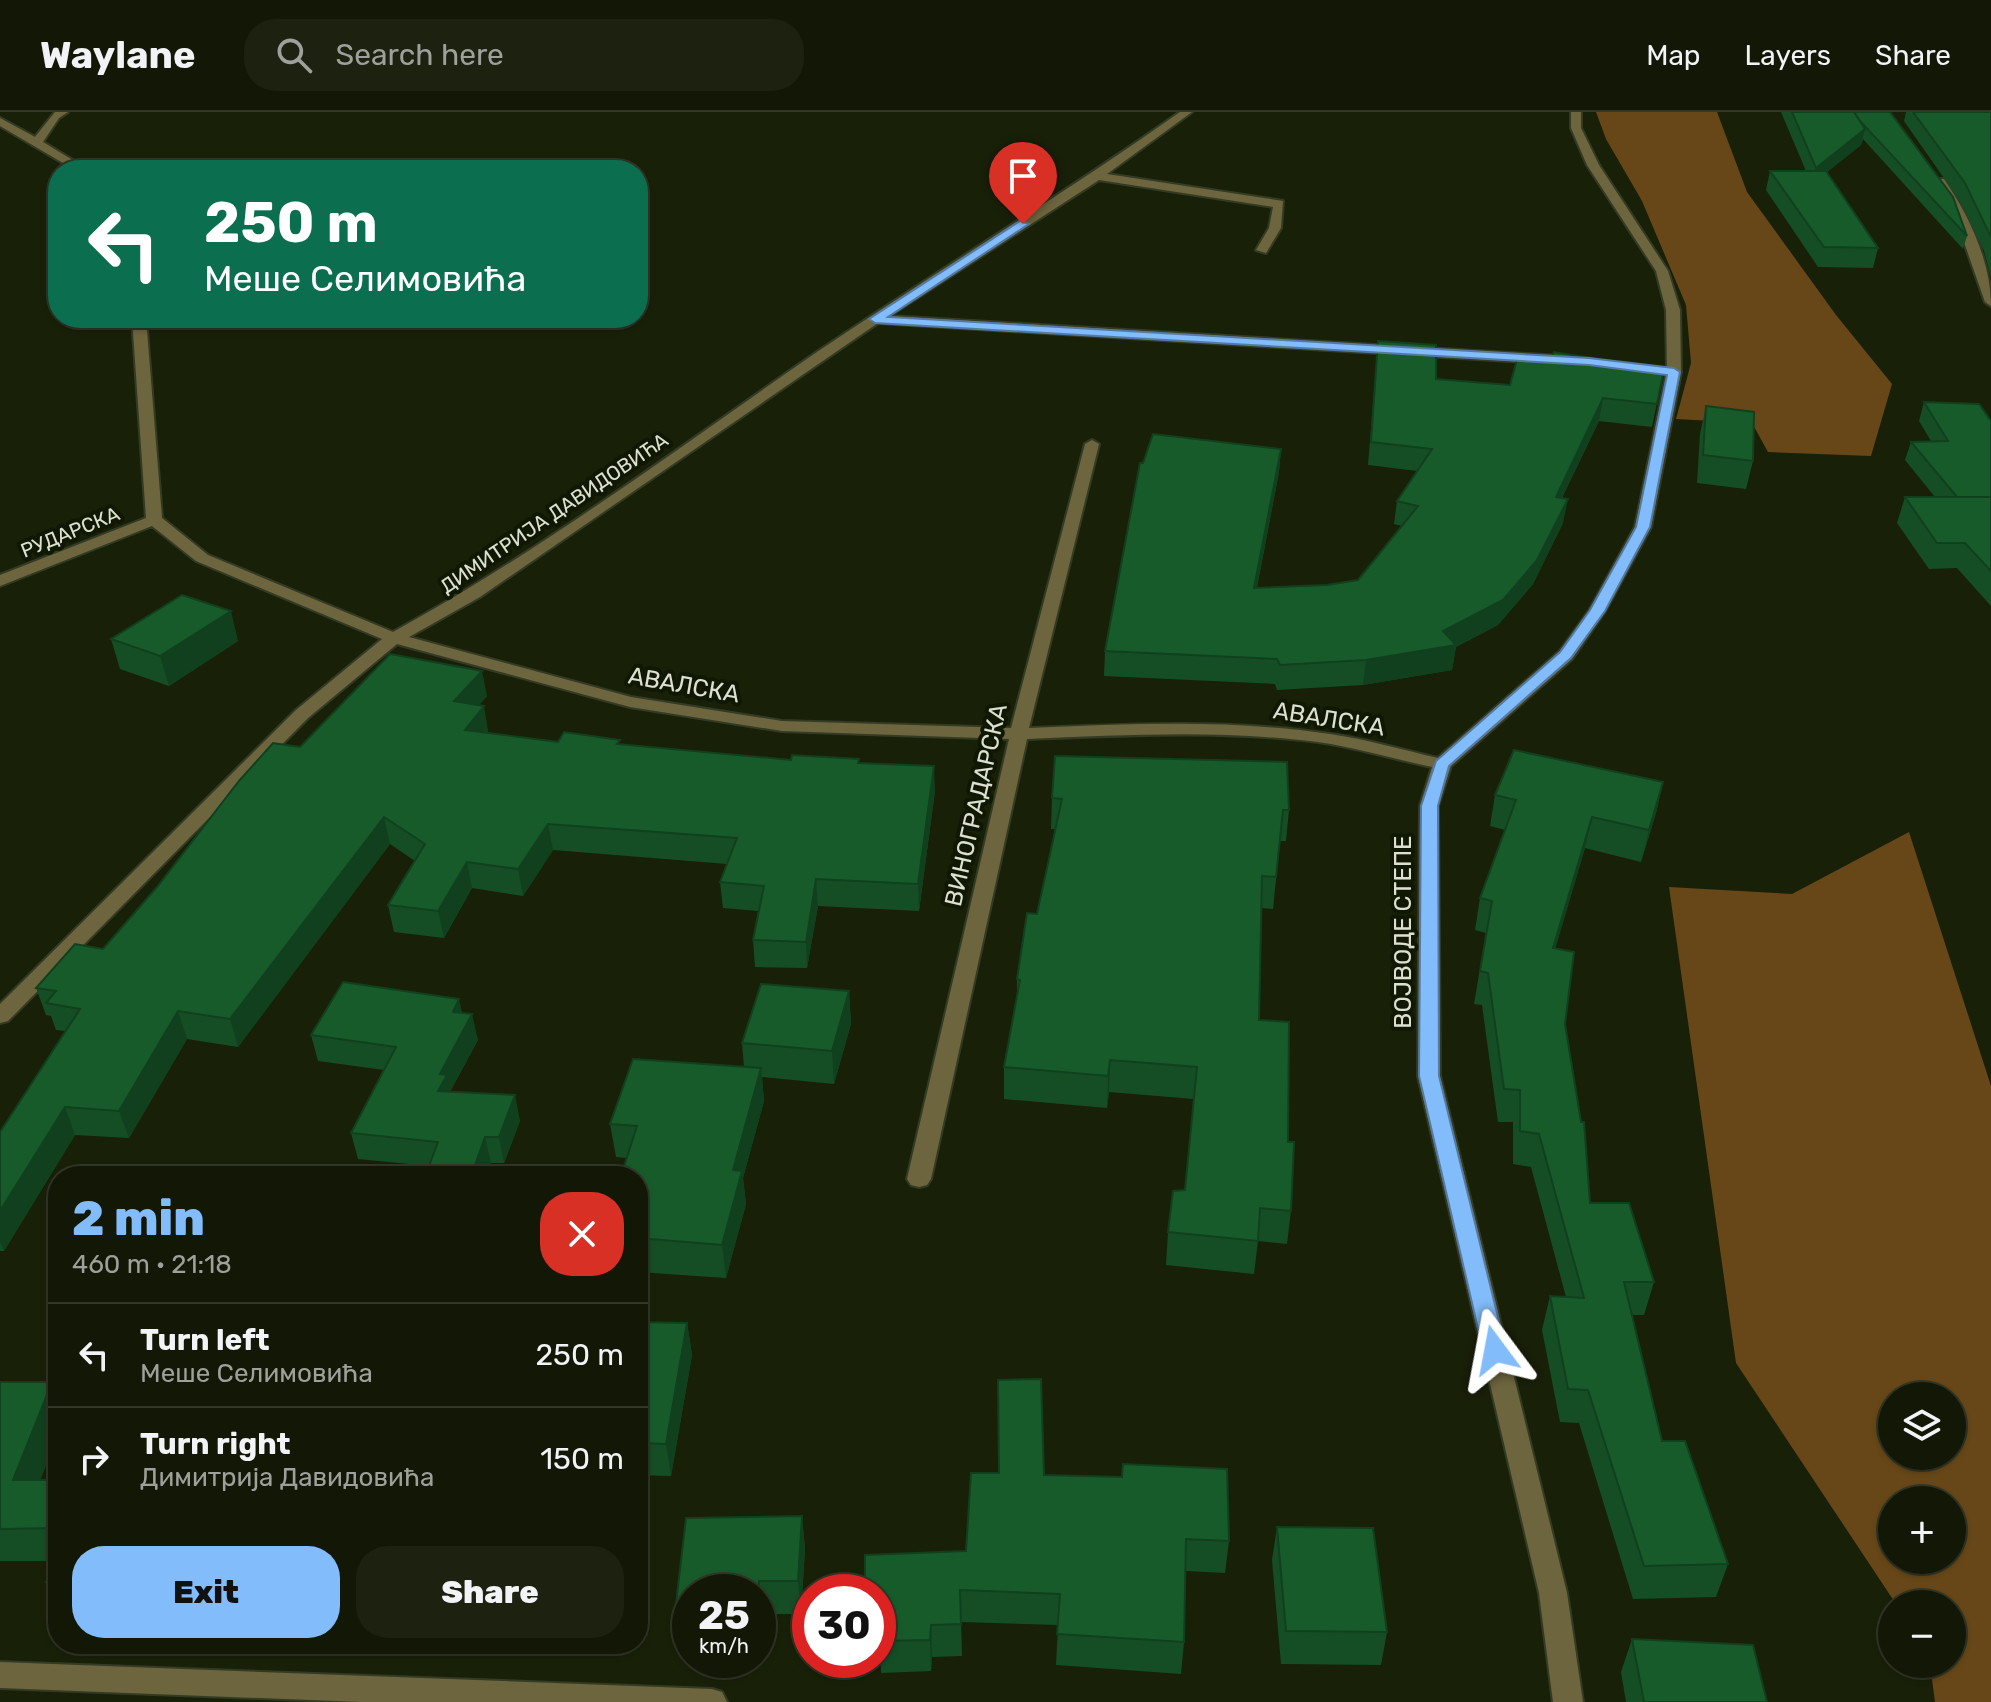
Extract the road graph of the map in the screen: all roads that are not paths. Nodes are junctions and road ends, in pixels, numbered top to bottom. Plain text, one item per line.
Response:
1 (63, 112) edge
2 (1187, 112) edge
3 (1576, 112) edge
4 (0, 121) edge
5 (37, 142) junction
6 (67, 160) edge
7 (1930, 169) edge
8 (1097, 176) junction
9 (1262, 250) dead end
10 (1991, 302) edge
11 (875, 319) junction
12 (140, 328) edge
13 (1589, 361) edge
14 (1092, 444) dead end
15 (154, 520) junction
16 (0, 581) edge
17 (394, 638) junction
18 (1019, 734) junction
19 (1442, 764) junction
20 (0, 1016) edge
21 (919, 1179) dead end
22 (0, 1675) edge
23 (712, 1702) edge
24 (1568, 1702) edge

1 - 5 street
2 - 8 street, ДИМИТРИЈА ДАВИДОВИЋА
3 - 19 street
4 - 5 street
5 - 6 street
7 - 10 street
8 - 9 street
8 - 11 street, ДИМИТРИЈА ДАВИДОВИЋА
11 - 13 street
11 - 17 street, ДИМИТРИЈА ДАВИДОВИЋА
12 - 15 street
14 - 18 street, ВИНОГРАДАРСКА
15 - 16 street, РУДАРСКА
15 - 17 street, АВАЛСКА
17 - 18 street, АВАЛСКА
17 - 20 street, ДИМИТРИЈА ДАВИДОВИЋА
18 - 19 street, АВАЛСКА
18 - 21 street, ВИНОГРАДАРСКА
19 - 24 street, ВОЈВОДЕ СТЕПЕ
22 - 23 street

